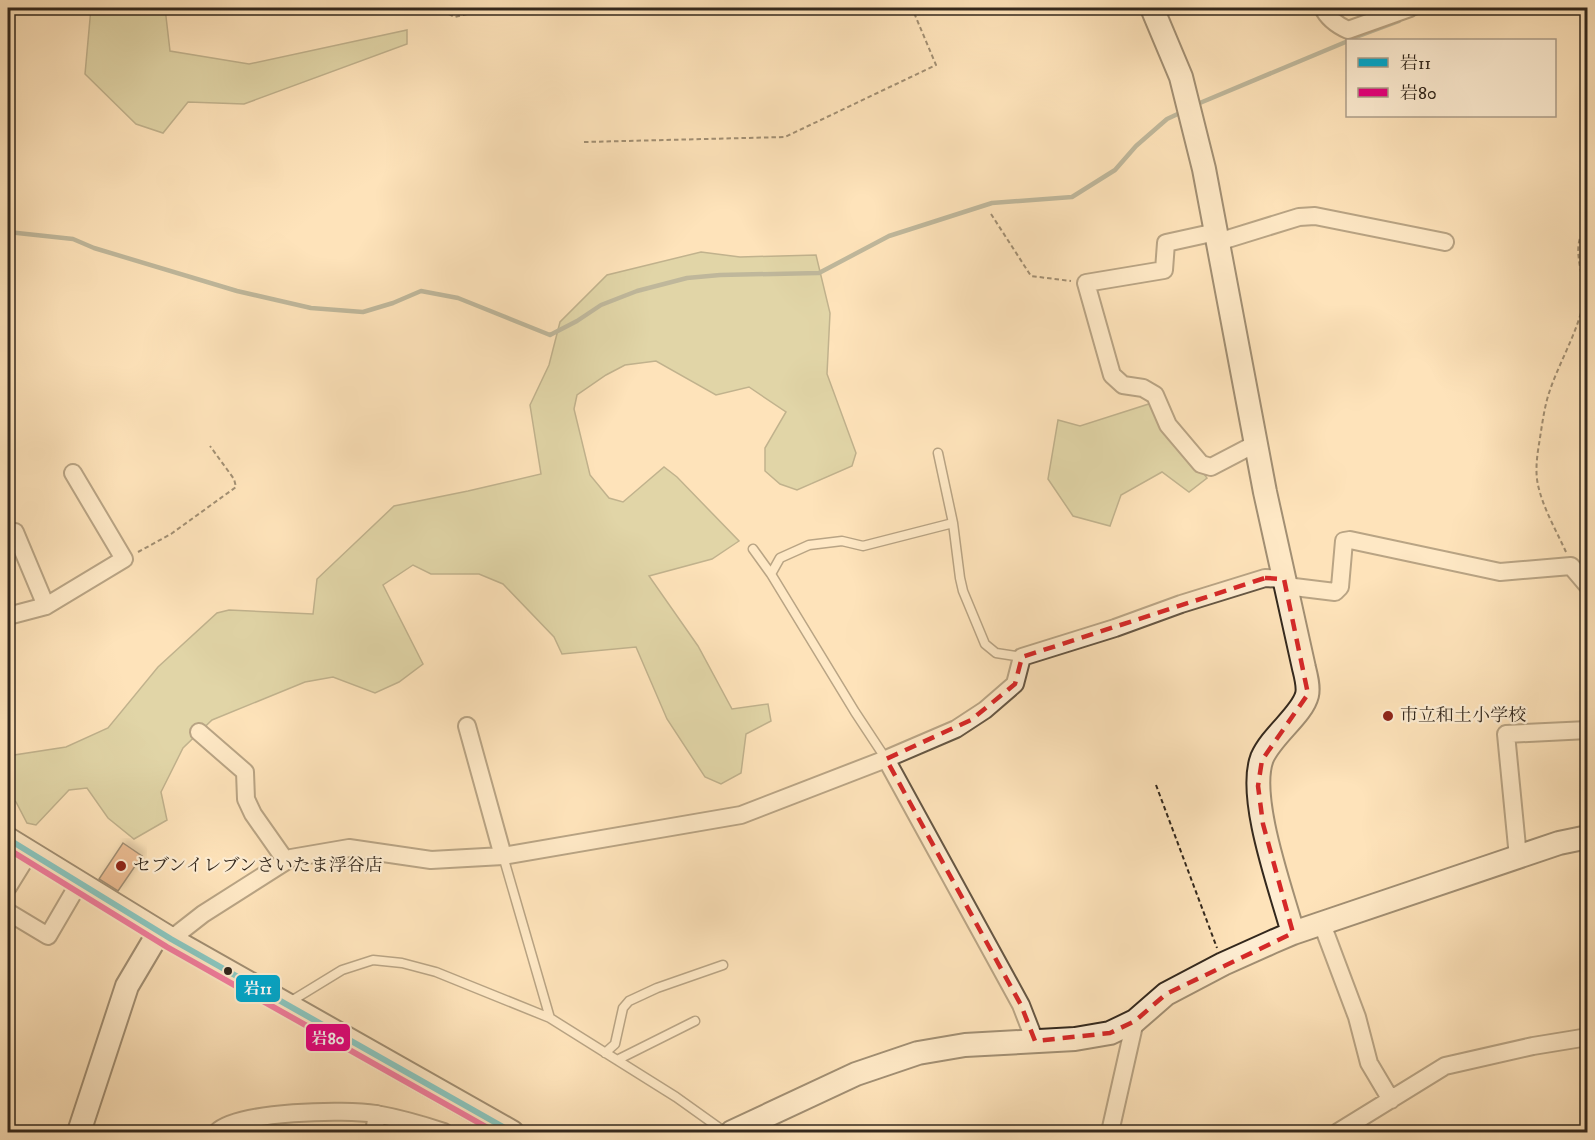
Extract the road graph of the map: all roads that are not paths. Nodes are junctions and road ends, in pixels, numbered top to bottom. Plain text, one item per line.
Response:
1 (1152, 8) edge
2 (1323, 8) edge
3 (1410, 8) edge
4 (1217, 237) junction
5 (1445, 242) dead end
6 (1257, 443) junction
7 (938, 453) dead end
8 (73, 473) dead end
9 (953, 523) junction
10 (15, 532) dead end
11 (753, 549) dead end
12 (771, 574) junction
13 (1285, 583) junction
14 (1587, 586) edge
15 (46, 606) junction
16 (8, 616) edge
17 (1022, 657) junction
18 (467, 726) dead end
19 (1587, 730) edge
20 (199, 732) dead end
21 (886, 759) junction
22 (1587, 837) edge
23 (8, 839) edge
24 (29, 853) junction
25 (503, 856) junction
26 (1518, 857) junction
27 (286, 861) junction
28 (79, 883) junction
29 (8, 887) edge
30 (8, 912) edge
31 (1322, 924) junction
32 (1293, 933) junction
33 (165, 936) junction
34 (723, 965) dead end
35 (286, 1004) junction
36 (550, 1018) junction
37 (1135, 1021) junction
38 (695, 1022) dead end
39 (1587, 1037) edge
40 (1035, 1041) junction
41 (605, 1053) junction
42 (617, 1060) junction
43 (1391, 1100) junction
44 (377, 1114) junction
45 (79, 1132) edge
46 (218, 1132) edge
47 (374, 1132) edge
48 (444, 1132) edge
49 (512, 1132) edge
50 (724, 1132) edge
51 (732, 1132) edge
52 (1110, 1132) edge
53 (1338, 1132) edge

1 - 4 street
2 - 3 street
4 - 5 street
4 - 6 street
4 - 6 street
6 - 13 street
7 - 9 lane
8 - 15 street
9 - 12 lane
9 - 17 lane
10 - 15 street
11 - 12 lane
12 - 21 lane
13 - 14 street
13 - 17 street
13 - 32 street
15 - 16 street
17 - 21 street
18 - 25 street
19 - 26 street
20 - 27 street
21 - 25 street
21 - 40 street
22 - 26 street
23 - 24 street
24 - 28 street
24 - 29 street
25 - 27 street
25 - 36 lane
26 - 31 street
27 - 33 street
28 - 30 street
28 - 33 street
31 - 32 street
31 - 43 street
32 - 37 street
33 - 35 street
33 - 45 street
34 - 41 lane
35 - 36 lane
35 - 49 street
36 - 41 lane
37 - 40 street
37 - 52 street
38 - 42 lane
39 - 43 street
40 - 51 street
41 - 42 lane
42 - 50 lane
43 - 53 street
44 - 46 street
44 - 47 street
44 - 48 street

